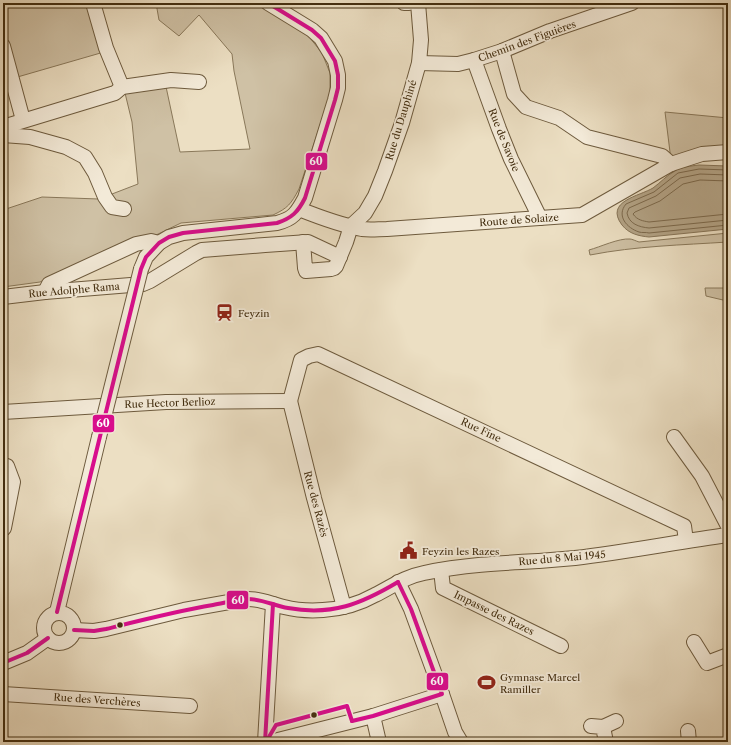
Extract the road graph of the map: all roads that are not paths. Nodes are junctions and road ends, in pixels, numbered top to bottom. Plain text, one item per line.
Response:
1 (93, 3) edge
2 (268, 3) edge
3 (404, 3) edge
4 (409, 3) edge
5 (418, 3) edge
6 (632, 3) edge
7 (3, 46) edge
8 (502, 51) junction
9 (474, 60) junction
10 (419, 63) junction
11 (199, 82) dead end
12 (122, 86) junction
13 (23, 120) junction
14 (3, 127) edge
15 (3, 135) edge
16 (728, 152) edge
17 (671, 164) junction
18 (124, 209) dead end
19 (299, 209) junction
20 (540, 218) junction
21 (351, 226) junction
22 (303, 242) junction
23 (159, 243) junction
24 (340, 257) junction
25 (45, 292) junction
26 (3, 297) edge
27 (290, 401) junction
28 (3, 412) edge
29 (674, 437) dead end
30 (3, 465) edge
31 (728, 526) edge
32 (3, 529) edge
33 (728, 535) edge
34 (686, 541) junction
35 (441, 570) junction
36 (398, 582) junction
37 (273, 604) junction
38 (344, 607) junction
39 (57, 612) junction
40 (74, 630) junction
41 (48, 638) junction
42 (694, 642) dead end
43 (561, 646) dead end
44 (728, 655) edge
45 (3, 663) edge
46 (3, 694) edge
47 (442, 694) junction
48 (190, 706) dead end
49 (373, 716) junction
50 (616, 721) dead end
51 (265, 742) edge
52 (270, 742) edge
53 (379, 742) edge
54 (461, 742) edge
55 (606, 742) edge

1 - 12 street
2 - 19 street
3 - 4 street
5 - 10 street, Rue du Dauphiné
6 - 8 street, Chemin des Figuières
7 - 13 street
8 - 9 street, Chemin des Figuières
8 - 17 street
9 - 10 street, Chemin des Figuières
9 - 20 street, Rue de Savoie
10 - 21 street, Rue du Dauphiné
11 - 12 street
12 - 13 street
13 - 14 street
15 - 18 street
16 - 17 street, Route de Solaize
17 - 20 street, Route de Solaize
19 - 21 street, Route de Solaize
19 - 23 street
20 - 21 street, Route de Solaize
21 - 24 street
22 - 24 street, Rue Adolphe Rama
22 - 24 street
22 - 25 street, Rue Adolphe Rama
23 - 25 street
23 - 39 street, bridge
25 - 26 street, Rue Adolphe Rama
27 - 28 street, Rue Hector Berlioz
27 - 34 street, Rue Fine
27 - 38 street, Rue des Razès
29 - 31 street
30 - 32 street
33 - 34 street, Rue du 8 Mai 1945
34 - 35 street, Rue du 8 Mai 1945
35 - 36 street, Rue du 8 Mai 1945
35 - 43 street, Impasse des Razes
36 - 38 street, Rue du 8 Mai 1945
36 - 47 street
37 - 38 street, Rue du 8 Mai 1945
37 - 40 street, Rue du 8 Mai 1945
37 - 51 street
39 - 40 street
39 - 41 street
40 - 41 street
41 - 45 street
42 - 44 street
46 - 48 street, Rue des Verchères
47 - 49 street
47 - 54 street
49 - 52 street
49 - 53 street
50 - 55 street

